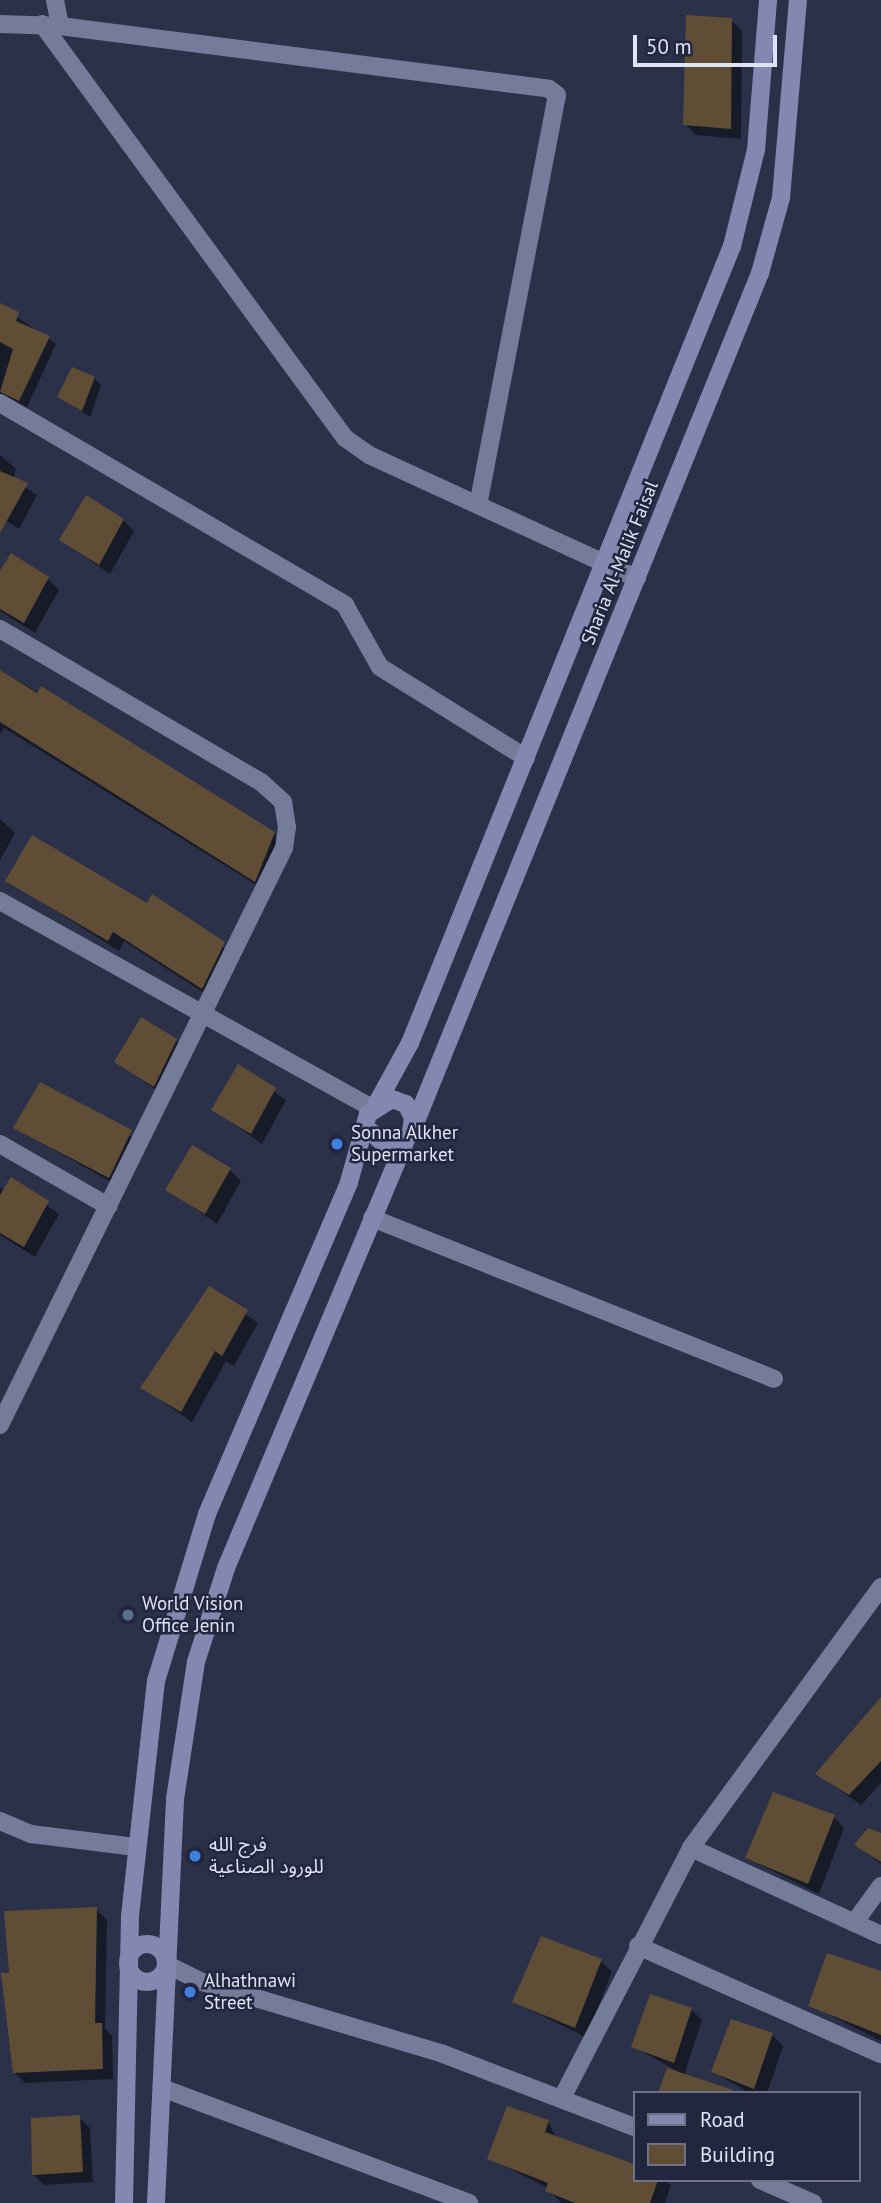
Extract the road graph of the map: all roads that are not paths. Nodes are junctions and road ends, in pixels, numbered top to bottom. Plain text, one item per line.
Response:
1 (55, 0) edge
2 (768, 0) edge
3 (799, 0) edge
4 (0, 24) edge
5 (51, 25) junction
6 (0, 403) edge
7 (478, 504) junction
8 (608, 562) junction
9 (637, 578) junction
10 (0, 629) edge
11 (526, 758) junction
12 (0, 901) edge
13 (202, 1016) junction
14 (375, 1105) junction
15 (368, 1129) junction
16 (410, 1132) junction
17 (0, 1144) edge
18 (108, 1206) junction
19 (372, 1218) junction
20 (774, 1379) dead end
21 (1, 1427) edge
22 (881, 1587) edge
23 (0, 1821) edge
24 (135, 1847) junction
25 (691, 1848) junction
26 (881, 1886) edge
27 (854, 1923) junction
28 (881, 1935) edge
29 (638, 1946) junction
30 (128, 1960) junction
31 (166, 1964) junction
32 (881, 2054) edge
33 (162, 2088) junction
34 (562, 2096) junction
35 (632, 2126) edge
36 (765, 2182) edge
37 (124, 2203) edge
38 (156, 2203) edge
39 (469, 2203) edge
40 (813, 2203) edge

1 - 5 street
2 - 8 main road, Sharia Al-Malik Faisal
3 - 9 main road, Sharia Al-Malik Faisal
4 - 5 street
5 - 7 street
5 - 7 street
6 - 11 street
7 - 8 street
8 - 9 street
8 - 11 main road, Sharia Al-Malik Faisal
9 - 16 main road, Sharia Al-Malik Faisal
10 - 13 street
11 - 14 main road, Sharia Al-Malik Faisal
12 - 13 street
13 - 14 street
13 - 18 street
14 - 15 main road, Sharia Al-Malik Faisal
14 - 16 main road
15 - 16 main road
15 - 24 main road, Sharia Al-Malik Faisal
16 - 19 main road, Sharia Al-Malik Faisal
17 - 18 street
18 - 21 street
19 - 20 street
19 - 31 main road, Sharia Al-Malik Faisal
22 - 25 street
23 - 24 street
24 - 30 main road, Sharia Al-Malik Faisal
25 - 27 street
25 - 29 street
26 - 27 street
27 - 28 street
29 - 32 street
29 - 34 street
30 - 31 main road
30 - 31 main road
30 - 37 main road, Sharia Al-Malik Faisal
31 - 33 main road, Sharia Al-Malik Faisal
31 - 34 street
33 - 38 main road, Sharia Al-Malik Faisal
33 - 39 street
34 - 35 street
36 - 40 street

